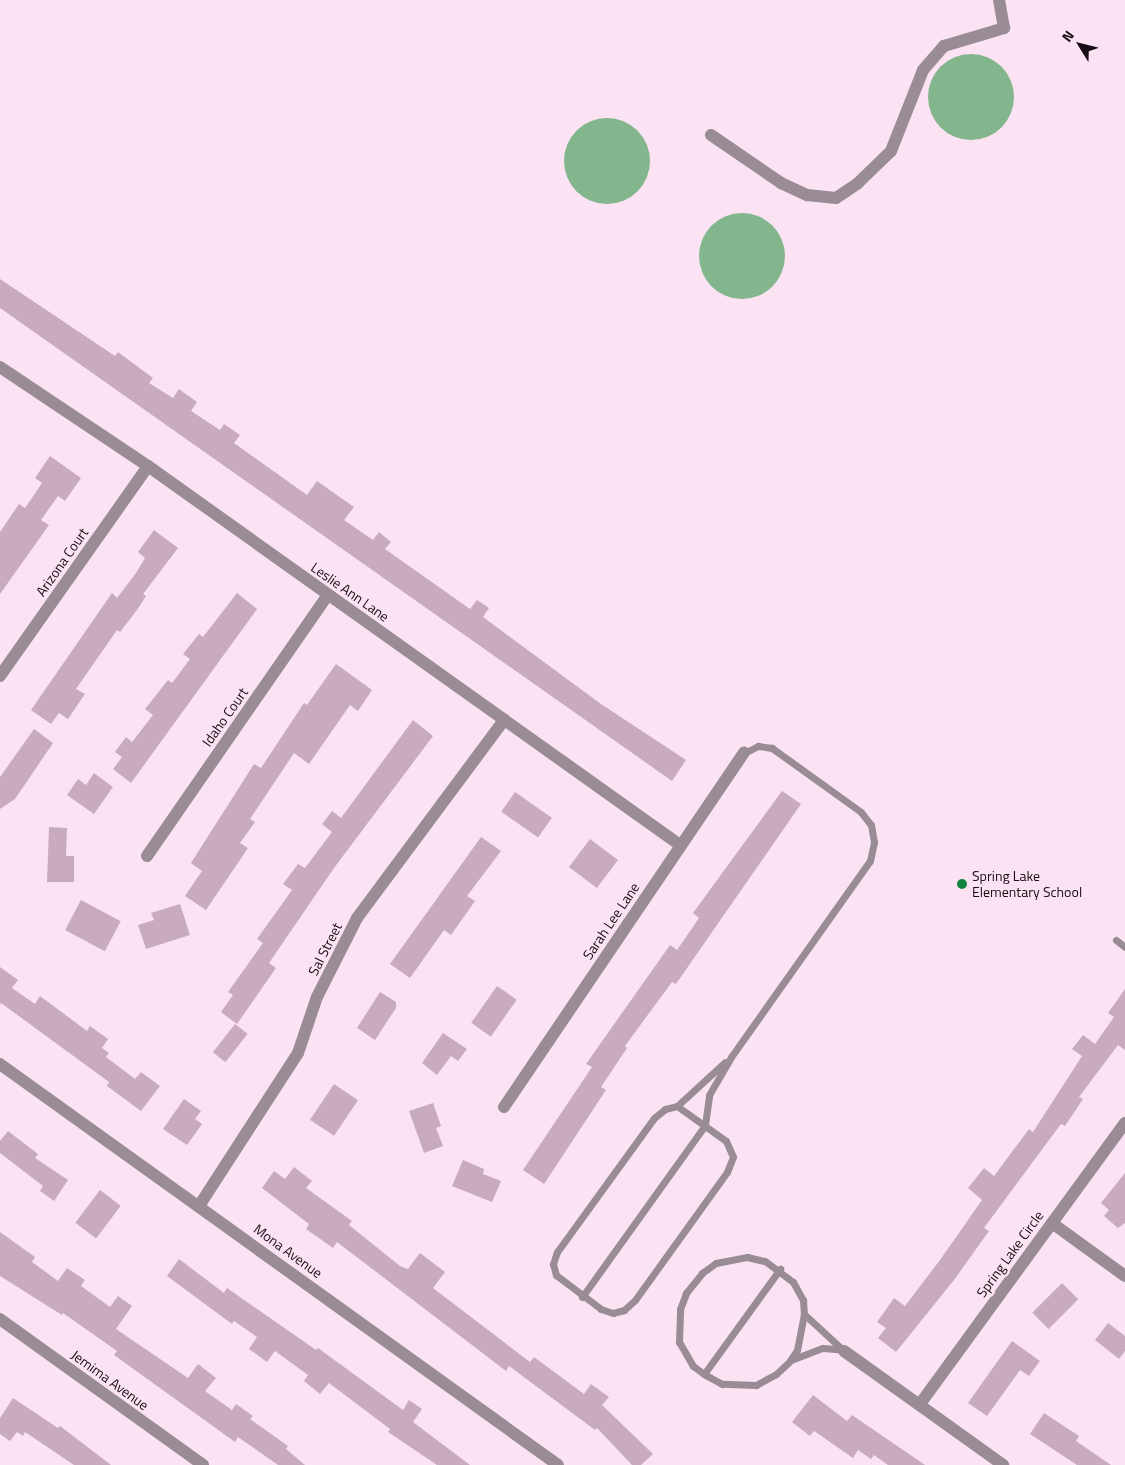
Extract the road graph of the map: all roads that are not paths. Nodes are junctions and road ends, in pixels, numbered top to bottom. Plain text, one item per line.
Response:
1 (999, 0) edge
2 (711, 135) dead end
3 (0, 367) edge
4 (148, 466) junction
5 (328, 595) junction
6 (0, 676) edge
7 (504, 720) junction
8 (744, 753) joint
9 (680, 845) junction
10 (147, 856) dead end
11 (1116, 940) dead end
12 (1125, 946) edge
13 (731, 1056) junction
14 (0, 1064) edge
15 (677, 1106) junction
16 (504, 1107) dead end
17 (1125, 1123) edge
18 (705, 1125) junction
19 (199, 1206) junction
20 (1052, 1223) junction
21 (780, 1269) junction
22 (1125, 1276) edge
23 (582, 1297) junction
24 (804, 1314) junction
25 (0, 1319) edge
26 (844, 1350) junction
27 (791, 1360) junction
28 (704, 1374) junction
29 (920, 1404) junction
30 (544, 1460) edge
31 (204, 1465) edge
32 (558, 1465) edge
33 (1003, 1465) edge

1 - 2 street
3 - 4 street, Leslie Ann Lane
4 - 5 street, Leslie Ann Lane
4 - 6 street, Arizona Court
5 - 7 street, Leslie Ann Lane
5 - 10 street, Idaho Court
7 - 9 street, Leslie Ann Lane
7 - 19 street, Sal Street
8 - 9 street, Sarah Lee Lane
8 - 13 lane
9 - 16 street, Sarah Lee Lane
11 - 12 lane
13 - 15 lane
13 - 18 lane
14 - 19 street, Mona Avenue
15 - 18 lane
15 - 23 lane
17 - 20 street, Spring Lake Circle
18 - 23 lane
18 - 23 lane
19 - 30 street, Mona Avenue
20 - 22 street
20 - 29 street, Spring Lake Circle
21 - 24 lane
21 - 28 lane
21 - 28 lane
24 - 26 lane
24 - 27 lane
25 - 31 street, Jemima Avenue
26 - 27 lane
26 - 29 street
27 - 28 lane
29 - 33 street
30 - 32 street, Mona Avenue

